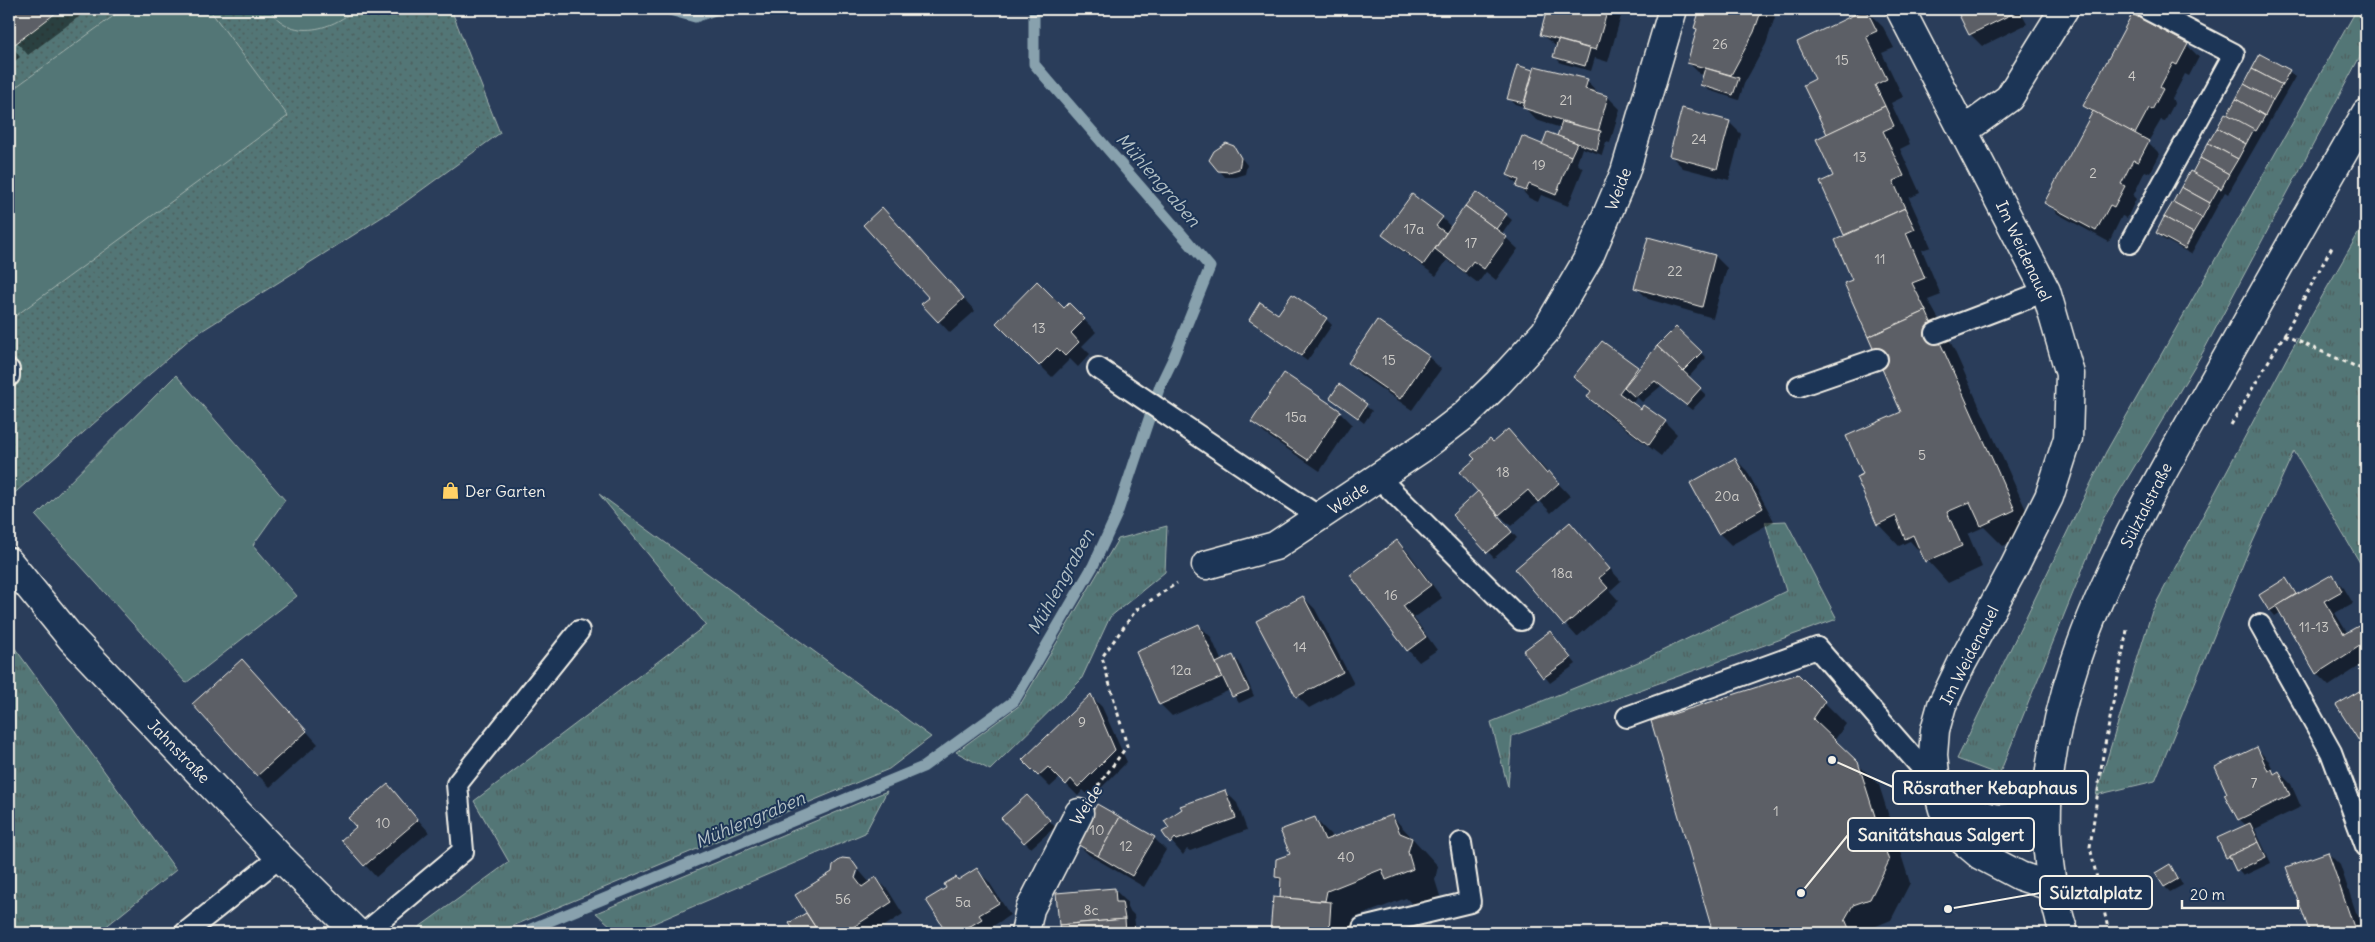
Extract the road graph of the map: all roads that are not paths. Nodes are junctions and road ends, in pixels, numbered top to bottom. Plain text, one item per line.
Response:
1 (1673, 9) edge
2 (1900, 9) edge
3 (2064, 9) edge
4 (2147, 9) edge
5 (2366, 113) edge
6 (1965, 130) junction
7 (2130, 243) dead end
8 (2046, 291) junction
9 (1936, 333) dead end
10 (1877, 359) dead end
11 (1098, 368) dead end
12 (9, 370) edge
13 (9, 376) edge
14 (1799, 386) dead end
15 (1378, 477) junction
16 (1320, 517) junction
17 (9, 562) edge
18 (1206, 564) road end
19 (1521, 620) dead end
20 (2260, 625) dead end
21 (579, 631) dead end
22 (1627, 718) dead end
23 (1936, 784) junction
24 (2046, 802) junction
25 (1079, 813) road end
26 (1461, 843) dead end
27 (2366, 846) edge
28 (280, 858) junction
29 (2053, 887) junction
30 (185, 933) edge
31 (357, 933) edge
32 (365, 933) edge
33 (1025, 933) edge
34 (1362, 933) edge
35 (2064, 933) edge

1 - 15 street, Weide
2 - 6 street, Im Weidenauel
3 - 6 street
4 - 7 lane
5 - 24 street, Sülztalstraße
6 - 8 street, Im Weidenauel
8 - 9 lane
8 - 23 street, Im Weidenauel
10 - 14 lane
11 - 16 lane
12 - 13 lane
15 - 16 street, Weide
15 - 19 lane
16 - 18 street, Weide
17 - 28 street, Jahnstraße
20 - 27 lane
21 - 32 lane
22 - 23 lane
23 - 24 street
23 - 29 street, Im Weidenauel
24 - 29 street, Sülztalstraße
25 - 33 street, Weide
26 - 34 lane
28 - 30 lane
28 - 31 street, Jahnstraße
29 - 35 street, Sülztalstraße

